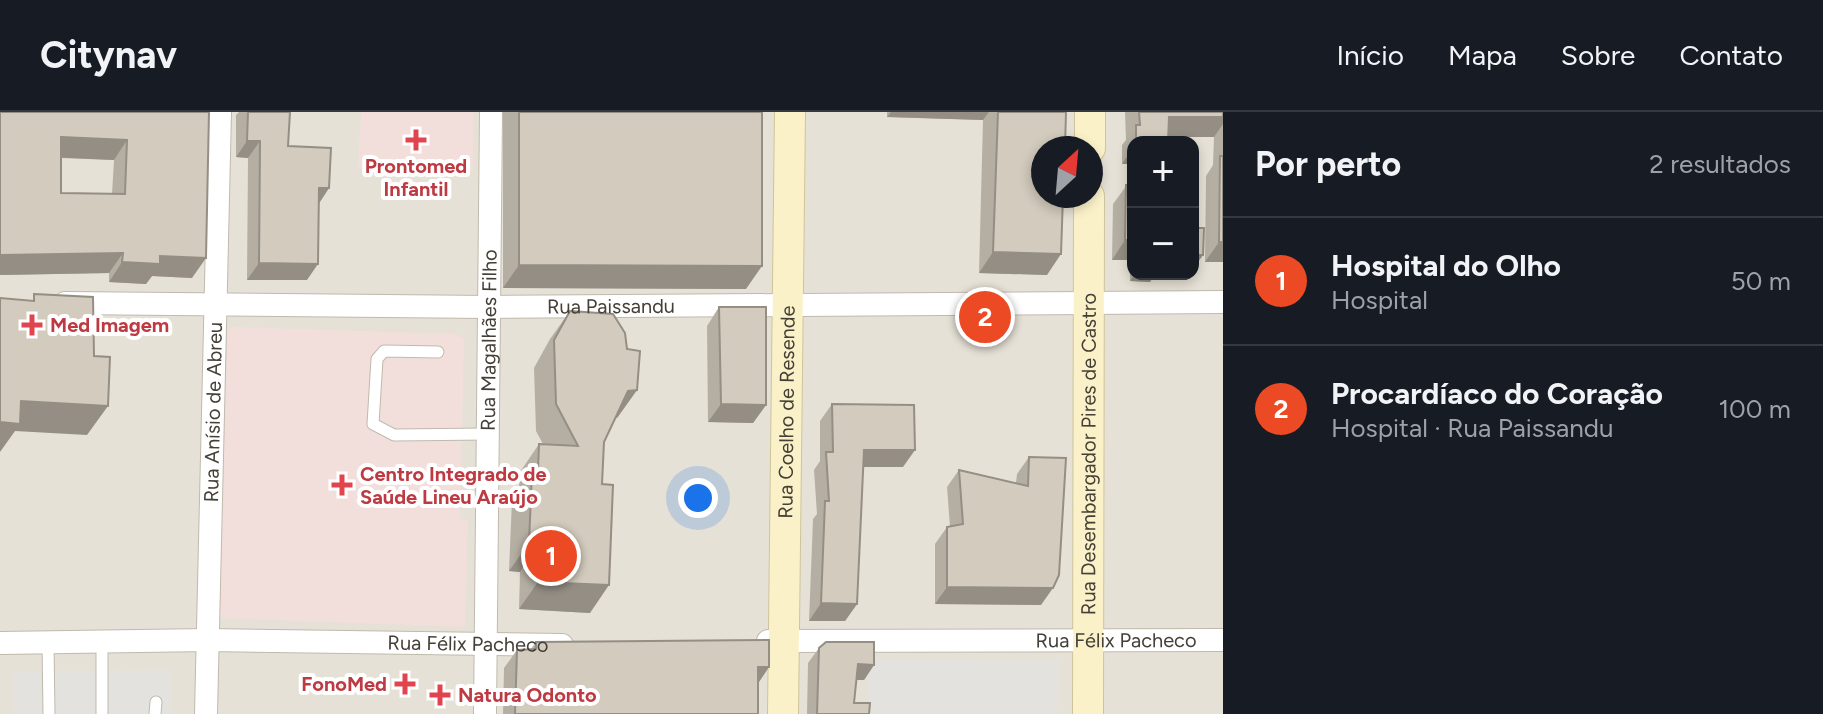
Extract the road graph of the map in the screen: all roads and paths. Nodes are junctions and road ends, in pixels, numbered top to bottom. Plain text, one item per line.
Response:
1 (220, 112) edge
2 (491, 112) edge
3 (790, 112) edge
4 (1090, 112) edge
5 (1090, 136) edge
6 (1089, 208) edge
7 (1088, 302) junction
8 (1223, 302) edge
9 (47, 303) edge
10 (214, 303) junction
11 (787, 306) junction
12 (488, 307) junction
13 (438, 352) dead end
14 (488, 434) junction
15 (208, 640) junction
16 (1223, 640) edge
17 (753, 641) edge
18 (784, 641) junction
19 (102, 642) junction
20 (1089, 642) junction
21 (0, 643) edge
22 (48, 643) junction
23 (581, 644) edge
24 (487, 646) junction
25 (49, 714) edge
26 (102, 714) edge
27 (206, 714) edge
28 (485, 714) edge
29 (783, 714) edge
30 (1088, 714) edge

1 - 10 street, Rua Anísio de Abreu
2 - 12 street, Rua Magalhães Filho
3 - 11 main road, Rua Coelho de Resende
4 - 5 main road
6 - 7 main road, Rua Desembargador Pires de Castro
7 - 8 street, Rua Paissandu
7 - 11 street, Rua Paissandu
7 - 20 main road, Rua Desembargador Pires de Castro
9 - 10 street, Rua Paissandu
10 - 12 street, Rua Paissandu
10 - 15 street, Rua Anísio de Abreu
11 - 12 street, Rua Paissandu
11 - 18 main road, Rua Coelho de Resende
12 - 14 street, Rua Magalhães Filho
13 - 14 lane
14 - 24 street, Rua Magalhães Filho
15 - 19 street, Rua Félix Pacheco
15 - 24 street, Rua Félix Pacheco
15 - 27 street, Rua Anísio de Abreu
16 - 20 street, Rua Félix Pacheco
17 - 18 street, Rua Félix Pacheco
18 - 20 street, Rua Félix Pacheco
18 - 29 main road, Rua Coelho de Resende
19 - 22 street, Rua Félix Pacheco
19 - 26 lane
20 - 30 main road, Rua Desembargador Pires de Castro
21 - 22 street, Rua Félix Pacheco
22 - 25 lane
23 - 24 street, Rua Félix Pacheco
24 - 28 street, Rua Magalhães Filho

